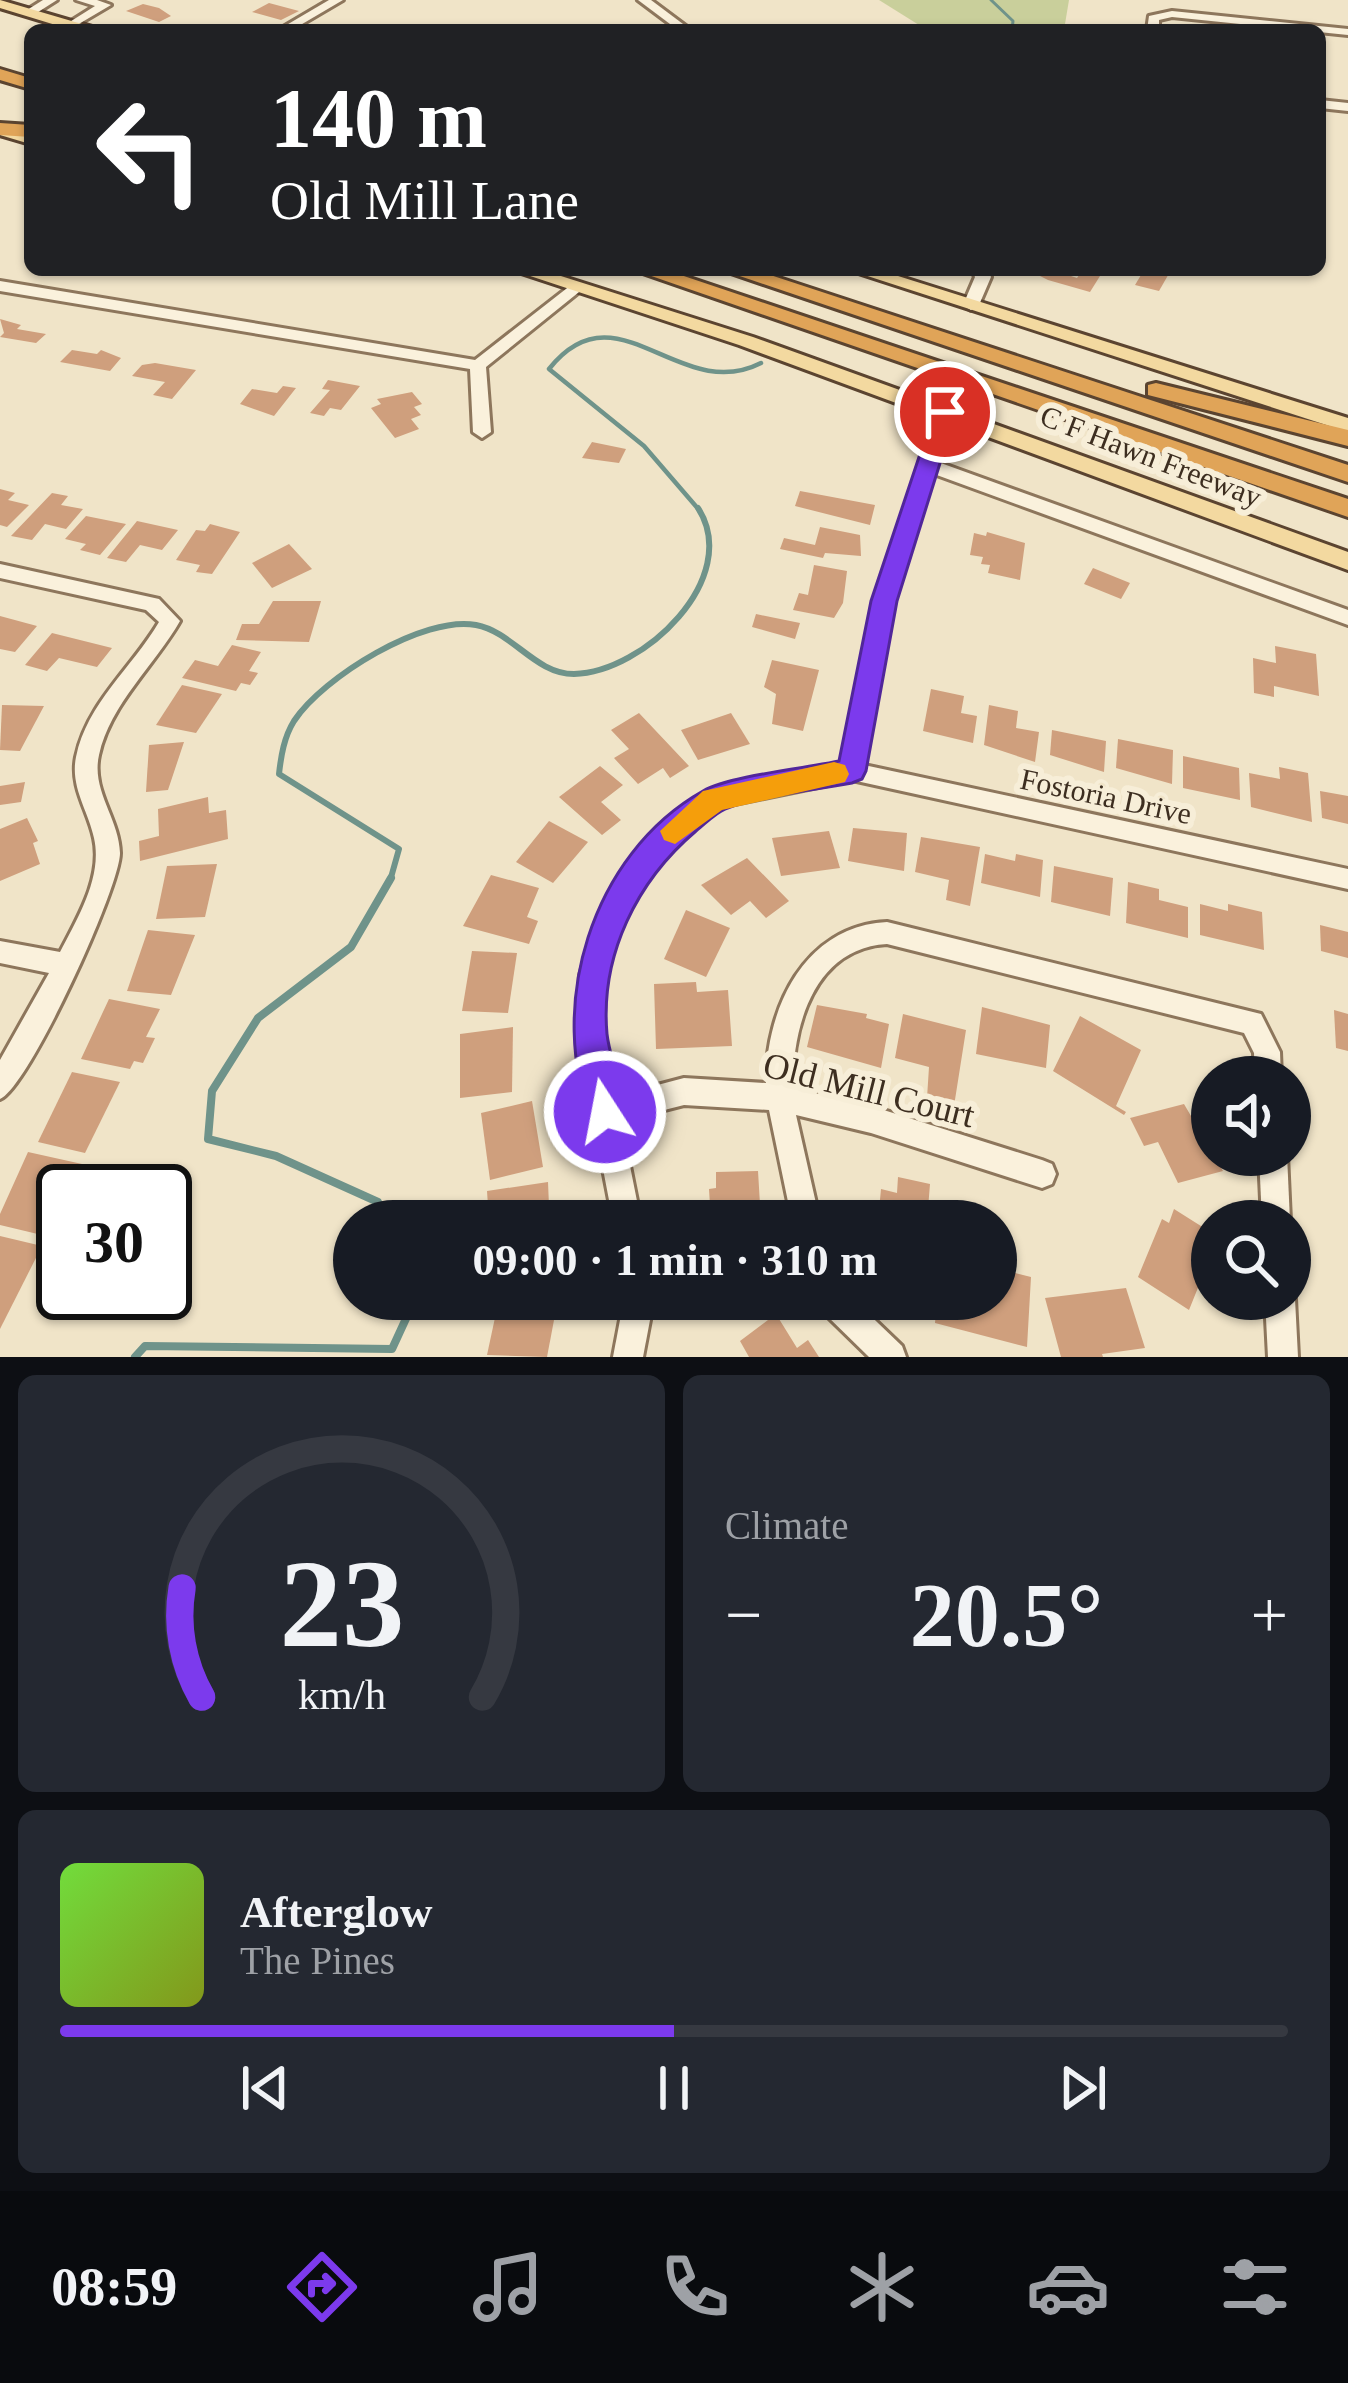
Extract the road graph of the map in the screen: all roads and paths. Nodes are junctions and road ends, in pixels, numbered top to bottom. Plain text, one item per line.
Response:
1 (51, 0) edge
2 (82, 0) edge
3 (337, 0) edge
4 (644, 0) edge
5 (0, 2) edge
6 (109, 2) edge
7 (24, 8) edge
8 (68, 24) edge
9 (84, 24) edge
10 (295, 24) edge
11 (678, 24) edge
12 (1154, 24) edge
13 (1270, 24) edge
14 (540, 276) edge
15 (663, 276) edge
16 (751, 276) edge
17 (878, 276) edge
18 (982, 276) edge
19 (0, 286) edge
20 (576, 288) junction
21 (971, 305) junction
22 (966, 346) junction
23 (478, 365) junction
24 (945, 412) junction
25 (1348, 425) edge
26 (482, 432) dead end
27 (1348, 438) edge
28 (928, 465) junction
29 (1348, 474) edge
30 (1348, 508) edge
31 (1348, 561) edge
32 (0, 571) edge
33 (1348, 618) edge
34 (852, 771) junction
35 (1348, 880) edge
36 (0, 952) edge
37 (66, 965) junction
38 (1267, 1056) edge
39 (0, 1086) edge
40 (781, 1101) junction
41 (605, 1112) junction
42 (1042, 1174) dead end
43 (623, 1200) edge
44 (802, 1200) edge
45 (635, 1320) edge
46 (853, 1320) edge
47 (1281, 1320) edge
48 (628, 1357) edge
49 (891, 1357) edge
50 (1283, 1357) edge

1 - 7 street
2 - 6 street
3 - 10 street
4 - 11 street
5 - 7 main road
6 - 9 street
7 - 8 main road
12 - 13 street
14 - 20 main road, C F Hawn Freeway
15 - 30 highway, C F Hawn Freeway
16 - 22 highway, C F Hawn Freeway
17 - 21 main road
18 - 21 street
19 - 23 street
20 - 23 street
20 - 24 main road, C F Hawn Freeway
21 - 25 main road
22 - 27 highway
22 - 29 highway, C F Hawn Freeway
23 - 26 street
24 - 28 street
24 - 31 main road, C F Hawn Freeway
28 - 33 street
28 - 34 street
32 - 37 street
34 - 35 street, Fostoria Drive
34 - 41 street
36 - 37 street
37 - 39 street
38 - 40 street
40 - 41 street, Old Mill Court
40 - 42 street, Old Mill Court
40 - 44 street
41 - 43 street
45 - 48 street
46 - 49 street
47 - 50 street

